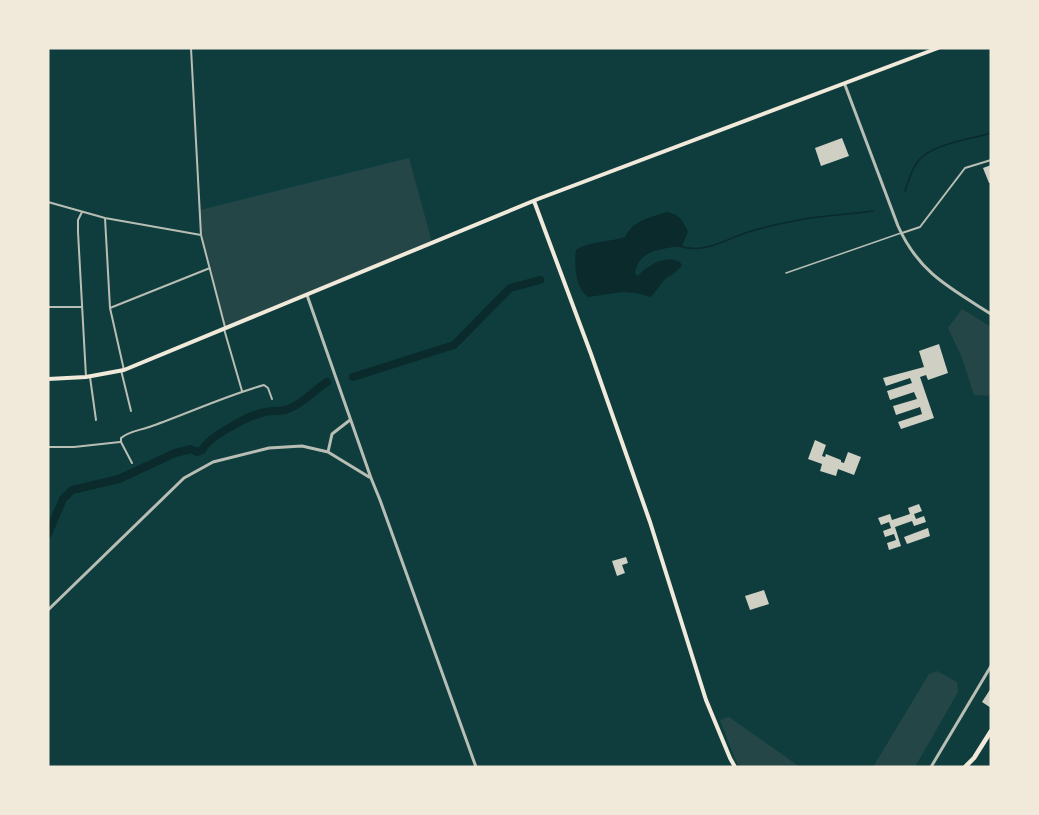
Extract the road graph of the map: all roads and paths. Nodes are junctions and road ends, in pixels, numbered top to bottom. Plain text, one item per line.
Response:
1 (191, 48) edge
2 (938, 48) edge
3 (845, 85) junction
4 (991, 160) edge
5 (534, 201) junction
6 (48, 202) edge
7 (82, 212) junction
8 (105, 218) junction
9 (901, 233) junction
10 (201, 235) junction
11 (211, 267) junction
12 (786, 273) dead end
13 (306, 294) junction
14 (48, 307) edge
15 (82, 307) junction
16 (110, 308) junction
17 (991, 314) edge
18 (225, 328) junction
19 (123, 370) junction
20 (88, 377) junction
21 (48, 379) edge
22 (242, 392) junction
23 (272, 399) dead end
24 (130, 411) dead end
25 (96, 420) dead end
26 (350, 420) junction
27 (121, 442) junction
28 (48, 447) edge
29 (328, 452) junction
30 (132, 463) dead end
31 (370, 478) junction
32 (48, 610) edge
33 (991, 666) edge
34 (991, 731) edge
35 (974, 758) junction
36 (476, 767) edge
37 (735, 767) edge
38 (931, 767) edge
39 (965, 767) edge
40 (972, 767) edge

1 - 10 street
2 - 3 main road
3 - 5 main road
3 - 9 street
4 - 9 street
5 - 13 main road
5 - 37 main road
6 - 7 street
7 - 8 street
7 - 15 street
8 - 10 street
8 - 16 street
9 - 12 lane
9 - 17 street
10 - 11 street
11 - 16 street
11 - 18 street
13 - 18 main road
13 - 26 street
14 - 15 street
15 - 20 street
16 - 19 street
18 - 19 main road
18 - 22 street
19 - 20 main road
19 - 24 street
20 - 21 main road
20 - 25 street
22 - 23 street
22 - 27 street
26 - 29 street
26 - 31 street
27 - 28 street
27 - 30 street
29 - 31 street
29 - 32 street
31 - 36 street
33 - 38 street
34 - 35 highway
35 - 39 highway
35 - 40 highway

